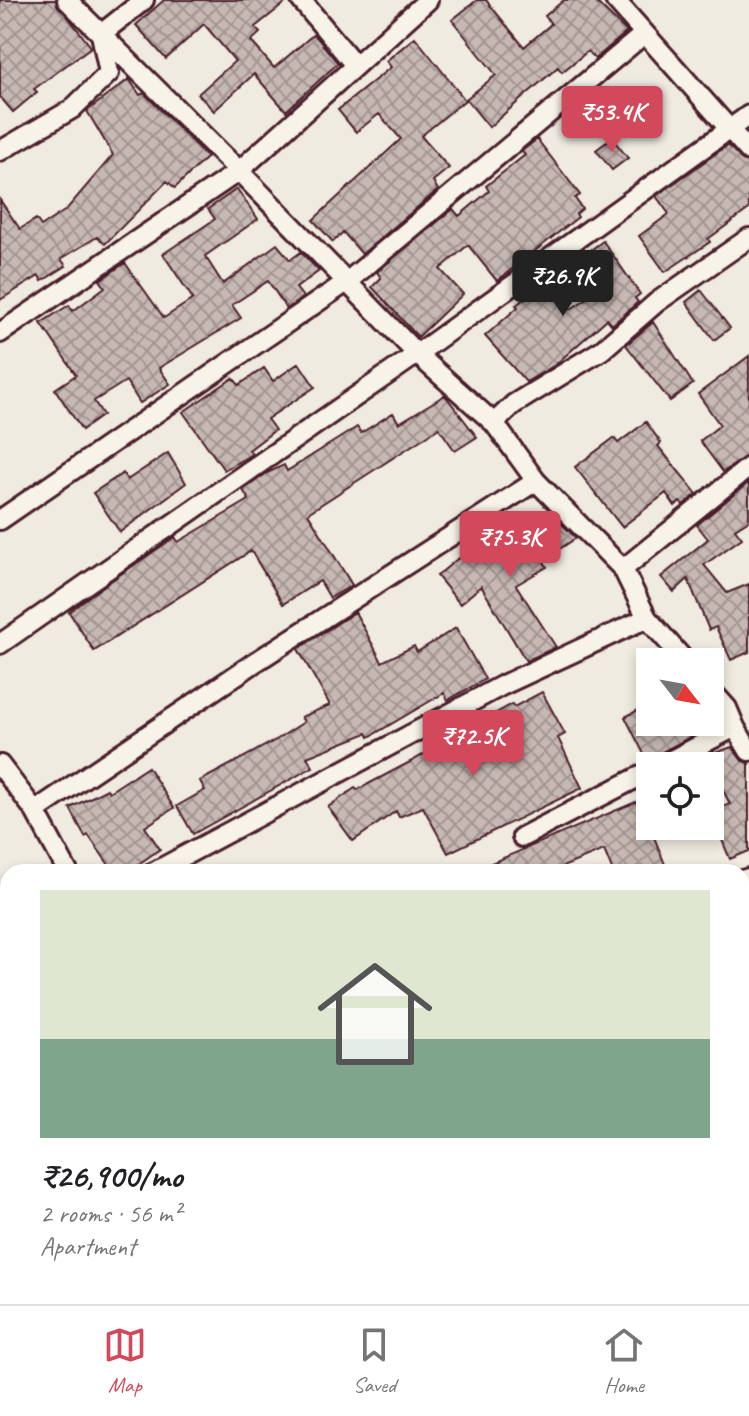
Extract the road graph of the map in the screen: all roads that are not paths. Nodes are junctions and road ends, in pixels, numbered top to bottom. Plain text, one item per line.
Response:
1 (67, 0) edge
2 (144, 0) edge
3 (301, 0) edge
4 (428, 0) edge
5 (615, 0) edge
6 (101, 34) junction
7 (644, 34) junction
8 (354, 64) junction
9 (749, 115) edge
10 (730, 129) junction
11 (0, 151) edge
12 (749, 151) edge
13 (239, 171) junction
14 (749, 238) edge
15 (348, 281) junction
16 (0, 333) edge
17 (417, 354) junction
18 (494, 423) junction
19 (749, 467) edge
20 (536, 481) junction
21 (0, 520) edge
22 (623, 569) junction
23 (647, 618) junction
24 (0, 644) edge
25 (674, 648) edge
26 (724, 705) edge
27 (735, 727) junction
28 (749, 751) edge
29 (687, 752) edge
30 (0, 765) edge
31 (636, 778) edge
32 (35, 811) junction
33 (522, 837) dead end
34 (64, 864) edge
35 (169, 864) edge

1 - 6 street
2 - 6 street
3 - 8 street
4 - 8 street
5 - 7 street
6 - 11 street
6 - 13 street
7 - 10 street
7 - 15 street
8 - 13 street
9 - 10 street
10 - 12 street
10 - 17 street
13 - 15 street
13 - 16 street
14 - 18 street
15 - 17 street
15 - 21 street
17 - 18 street
17 - 24 street
18 - 20 street
19 - 22 street
20 - 22 street
20 - 32 street
22 - 23 street
23 - 25 street
23 - 35 street
26 - 27 street
27 - 28 street
27 - 29 street
30 - 32 street
31 - 33 street
32 - 34 street

